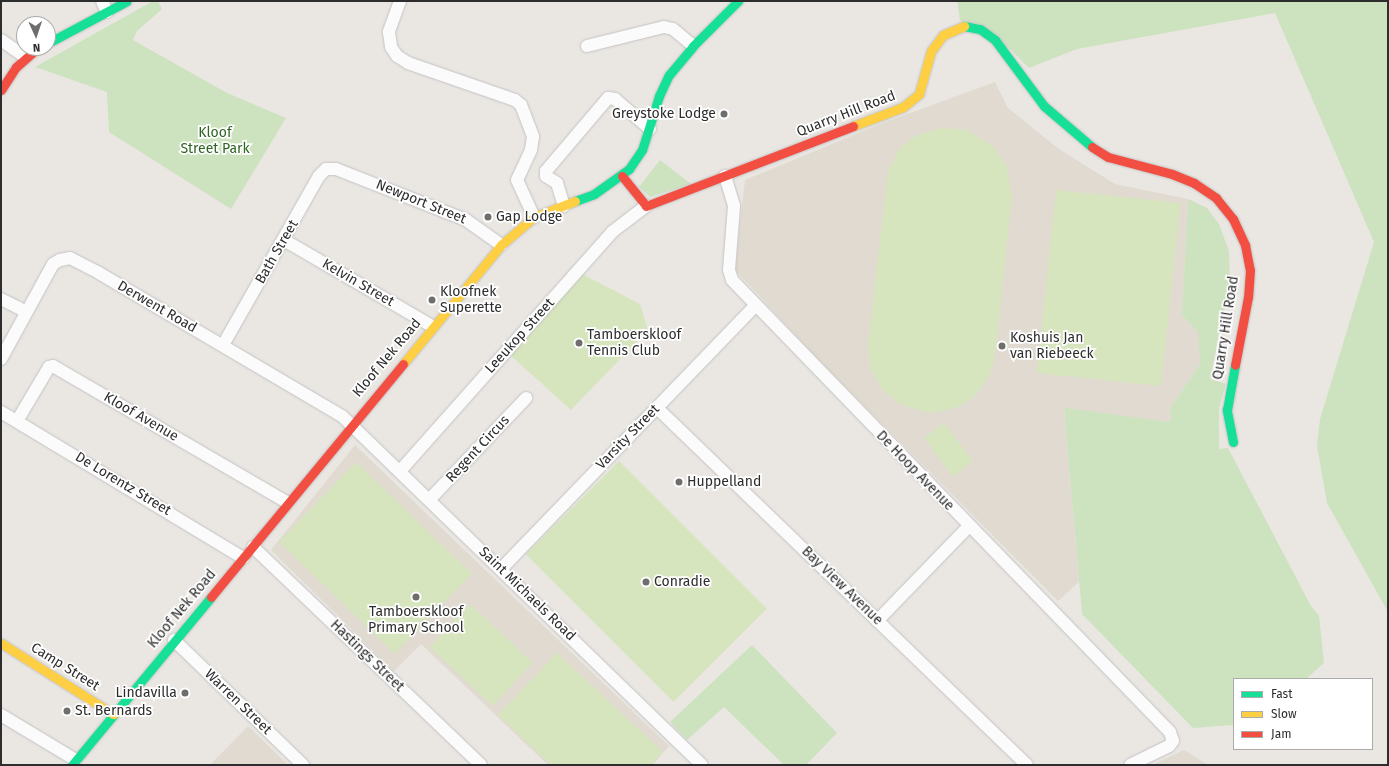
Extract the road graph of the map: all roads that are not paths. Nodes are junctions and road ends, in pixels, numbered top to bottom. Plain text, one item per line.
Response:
1 (127, 1) edge
2 (400, 1) edge
3 (738, 1) edge
4 (104, 6) edge
5 (56, 38) edge
6 (1, 40) edge
7 (587, 46) dead end
8 (693, 46) junction
9 (25, 57) joint
10 (1, 90) edge
11 (650, 129) junction
12 (336, 169) joint
13 (622, 176) junction
14 (725, 176) junction
15 (564, 206) junction
16 (646, 206) junction
17 (534, 217) junction
18 (284, 240) junction
19 (500, 245) junction
20 (1, 299) edge
21 (755, 306) junction
22 (26, 312) junction
23 (432, 326) junction
24 (223, 345) junction
25 (1, 359) edge
26 (526, 398) dead end
27 (656, 408) junction
28 (1, 412) edge
29 (17, 421) junction
30 (351, 424) junction
31 (1233, 442) dead end
32 (400, 471) junction
33 (429, 500) junction
34 (286, 502) junction
35 (969, 526) junction
36 (253, 547) junction
37 (243, 558) junction
38 (501, 569) junction
39 (877, 620) junction
40 (174, 640) junction
41 (1, 643) edge
42 (113, 714) junction
43 (1, 715) edge
44 (74, 762) edge
45 (303, 765) edge
46 (481, 765) edge
47 (702, 765) edge
48 (1027, 765) edge
49 (1130, 765) edge

1 - 4 street
2 - 17 street
3 - 8 street, Kloof Nek Road
4 - 5 street
6 - 9 street
7 - 8 street
8 - 11 street, Kloof Nek Road
9 - 10 street
11 - 13 street, Kloof Nek Road
11 - 15 street
12 - 18 street, Bath Street
12 - 19 street, Newport Street
13 - 15 street, Kloof Nek Road
13 - 16 street
14 - 16 street, Quarry Hill Road
14 - 21 street, De Hoop Avenue
14 - 31 street, Quarry Hill Road
15 - 17 street, Kloof Nek Road
16 - 32 street, Leeukop Street
17 - 19 street, Kloof Nek Road
18 - 23 street, Kelvin Street
18 - 24 street, Bath Street
19 - 23 street, Kloof Nek Road
20 - 22 street
21 - 27 street, Varsity Street
21 - 35 street, De Hoop Avenue
22 - 24 street, Derwent Road
22 - 25 street, Derwent Road
23 - 30 street, Kloof Nek Road
24 - 30 street, Derwent Road
26 - 33 street, Regent Circus
27 - 38 street, Varsity Street
27 - 39 street, Bay View Avenue
28 - 29 street, De Lorentz Street
29 - 34 street, Kloof Avenue
29 - 37 street, De Lorentz Street
30 - 32 street, Saint Michaels Road
30 - 34 street, Kloof Nek Road
32 - 33 street, Saint Michaels Road
33 - 38 street, Saint Michaels Road
34 - 36 street, Kloof Nek Road
35 - 39 street
35 - 49 street, De Hoop Avenue
36 - 37 street, Kloof Nek Road
36 - 46 street, Hastings Street
37 - 40 street, Kloof Nek Road
38 - 47 street, Saint Michaels Road
39 - 48 street, Bay View Avenue
40 - 42 street, Kloof Nek Road
40 - 45 street, Warren Street
41 - 42 street, Camp Street
42 - 44 street, Kloof Nek Road
43 - 44 street

